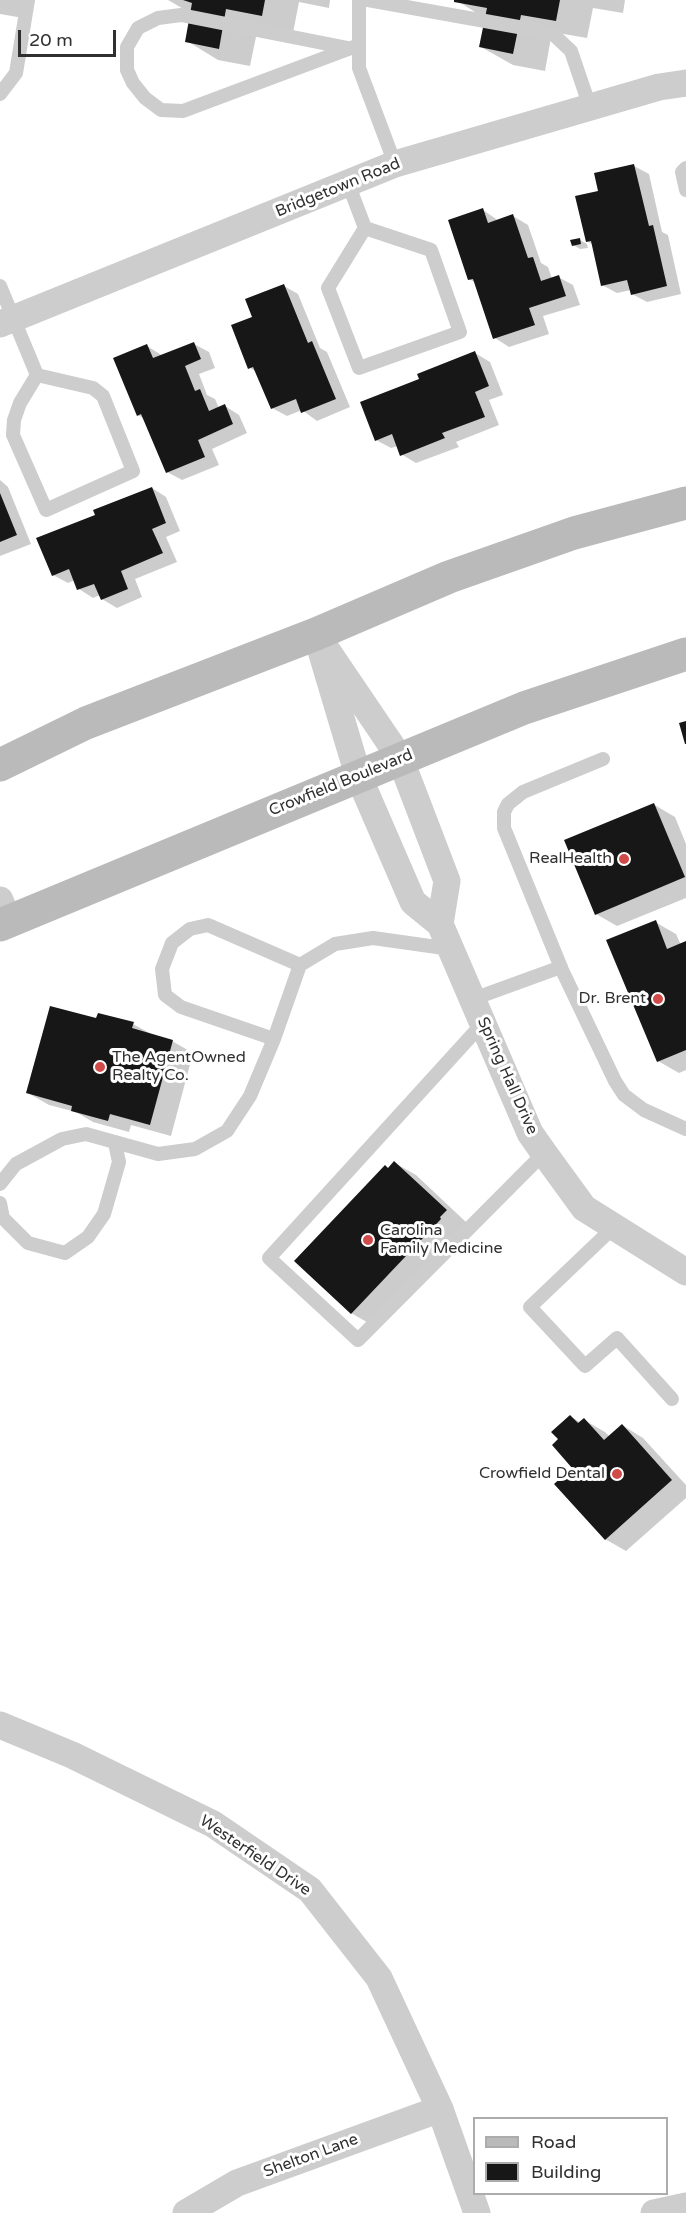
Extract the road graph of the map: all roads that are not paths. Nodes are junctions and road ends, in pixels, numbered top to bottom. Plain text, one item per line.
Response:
1 (28, 0) edge
2 (359, 0) edge
3 (368, 0) edge
4 (353, 46) junction
5 (686, 83) edge
6 (0, 94) edge
7 (590, 107) junction
8 (395, 164) junction
9 (686, 168) edge
10 (348, 183) junction
11 (686, 190) edge
12 (365, 228) junction
13 (0, 286) edge
14 (7, 321) edge
15 (37, 375) junction
16 (686, 503) edge
17 (316, 634) junction
18 (686, 654) edge
19 (400, 759) junction
20 (603, 759) dead end
21 (0, 765) edge
22 (358, 775) junction
23 (3, 916) edge
24 (440, 924) junction
25 (451, 949) junction
26 (300, 965) junction
27 (561, 967) junction
28 (473, 999) junction
29 (483, 1023) junction
30 (274, 1039) junction
31 (686, 1129) edge
32 (115, 1143) junction
33 (544, 1154) junction
34 (0, 1184) edge
35 (0, 1203) edge
36 (614, 1227) junction
37 (686, 1272) edge
38 (672, 1399) dead end
39 (0, 1725) edge
40 (440, 2109) junction
41 (686, 2206) edge
42 (186, 2213) edge
43 (477, 2213) edge
44 (654, 2213) edge

1 - 6 lane
2 - 4 lane
3 - 7 lane
4 - 4 lane
4 - 8 lane
5 - 7 street, Bridgetown Road
7 - 8 street, Bridgetown Road
8 - 10 street, Bridgetown Road
9 - 11 lane
10 - 12 lane
10 - 14 street, Bridgetown Road
12 - 12 lane
13 - 14 lane
14 - 15 lane
15 - 15 lane
16 - 17 main road
17 - 19 street
17 - 21 main road
17 - 22 street, Spring Hall Drive
18 - 19 main road, Crowfield Boulevard
19 - 22 main road, Crowfield Boulevard
19 - 24 street
20 - 27 lane
22 - 23 main road, Crowfield Boulevard
22 - 24 street, Spring Hall Drive
24 - 25 street, Spring Hall Drive
25 - 26 lane
25 - 28 street, Spring Hall Drive
26 - 30 lane
26 - 30 lane
27 - 28 lane
27 - 31 lane
28 - 29 street, Spring Hall Drive
29 - 33 street, Spring Hall Drive
29 - 33 lane
30 - 32 lane
32 - 34 lane
32 - 35 lane
33 - 36 street, Spring Hall Drive
36 - 37 street, Spring Hall Drive
36 - 38 lane
39 - 40 street, Westerfield Drive
40 - 42 street, Shelton Lane
40 - 43 street, Westerfield Drive
41 - 44 street

